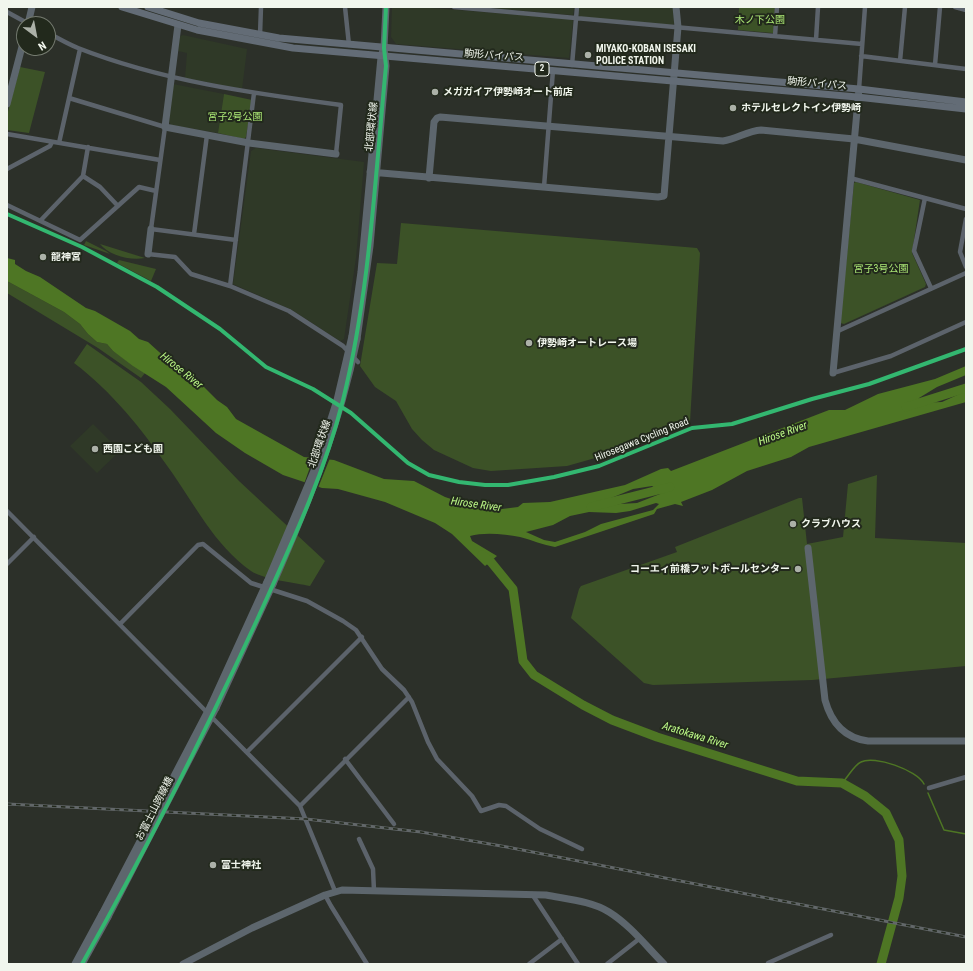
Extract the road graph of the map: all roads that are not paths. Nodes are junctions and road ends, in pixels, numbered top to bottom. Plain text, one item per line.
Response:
1 (122, 7) edge
2 (148, 7) edge
3 (261, 7) edge
4 (345, 7) edge
5 (386, 7) edge
6 (454, 7) edge
7 (577, 7) edge
8 (676, 7) edge
9 (777, 7) edge
10 (818, 7) edge
11 (865, 7) edge
12 (905, 7) edge
13 (940, 7) edge
14 (955, 7) edge
15 (966, 10) edge
16 (7, 12) edge
17 (16, 17) edge
18 (575, 19) junction
19 (178, 25) junction
20 (678, 27) junction
21 (260, 35) junction
22 (775, 36) junction
23 (56, 37) edge
24 (816, 40) junction
25 (862, 44) junction
26 (349, 45) junction
27 (384, 48) junction
28 (80, 49) junction
29 (20, 56) edge
30 (861, 56) junction
31 (384, 57) junction
32 (900, 60) junction
33 (572, 65) junction
34 (935, 65) junction
35 (966, 69) edge
36 (553, 70) junction
37 (674, 73) junction
38 (172, 78) junction
39 (674, 81) junction
40 (859, 89) junction
41 (254, 93) junction
42 (857, 97) junction
43 (69, 98) junction
44 (966, 102) edge
45 (7, 104) edge
46 (966, 109) edge
47 (548, 126) junction
48 (166, 127) junction
49 (7, 134) edge
50 (207, 135) junction
51 (669, 137) junction
52 (854, 139) junction
53 (52, 142) junction
54 (59, 143) junction
55 (249, 143) junction
56 (88, 147) junction
57 (336, 154) joint
58 (160, 160) junction
59 (966, 160) edge
60 (7, 169) edge
61 (373, 172) junction
62 (83, 176) junction
63 (429, 178) junction
64 (850, 178) junction
65 (544, 188) junction
66 (156, 191) junction
67 (925, 198) junction
68 (7, 205) edge
69 (118, 206) junction
70 (966, 209) edge
71 (966, 218) edge
72 (41, 220) junction
73 (151, 229) junction
74 (194, 234) junction
75 (236, 240) junction
76 (148, 254) joint
77 (966, 268) edge
78 (966, 273) edge
79 (230, 286) junction
80 (931, 288) junction
81 (966, 322) edge
82 (838, 331) junction
83 (358, 362) dead end
84 (833, 373) joint
85 (7, 511) edge
86 (34, 537) junction
87 (808, 548) dead end
88 (7, 564) edge
89 (269, 586) junction
90 (120, 624) junction
91 (362, 637) junction
92 (409, 696) junction
93 (213, 707) joint
94 (966, 742) edge
95 (247, 752) junction
96 (345, 759) junction
97 (966, 777) edge
98 (929, 788) dead end
99 (300, 806) junction
100 (394, 824) dead end
101 (360, 839) dead end
102 (582, 849) dead end
103 (335, 891) junction
104 (374, 891) junction
105 (532, 894) junction
106 (325, 895) junction
107 (105, 915) junction
108 (830, 935) dead end
109 (639, 939) junction
110 (562, 940) junction
111 (75, 964) edge
112 (82, 964) edge
113 (183, 964) edge
114 (367, 964) edge
115 (529, 964) edge
116 (578, 964) edge
117 (607, 964) edge
118 (664, 964) edge
119 (769, 964) edge

1 - 19 main road, 駒形バイパス / 2
2 - 21 main road, 駒形バイパス / 2
3 - 21 street
4 - 26 street
5 - 27 street, 北部環状線
6 - 18 street
7 - 18 street
8 - 20 street
9 - 22 street
10 - 24 street
11 - 25 street
12 - 32 street
13 - 34 street
14 - 15 street
16 - 17 street
18 - 20 street
18 - 33 street
19 - 31 main road, 駒形バイパス / 2
19 - 38 street
20 - 22 street
20 - 37 street
21 - 26 main road, 駒形バイパス / 2
22 - 24 street
23 - 28 street
24 - 25 street
25 - 30 street
26 - 27 main road, 駒形バイパス / 2
27 - 31 street, 北部環状線
27 - 33 main road, 駒形バイパス / 2
28 - 38 street
28 - 43 street
29 - 45 street
30 - 32 street
30 - 40 street
31 - 36 main road, 駒形バイパス / 2
31 - 61 street, 北部環状線
32 - 34 street
33 - 37 main road, 駒形バイパス / 2
34 - 35 street
36 - 39 main road, 駒形バイパス / 2
36 - 47 street
37 - 39 street
37 - 40 main road, 駒形バイパス / 2
38 - 41 street
38 - 48 street
39 - 42 main road, 駒形バイパス / 2
39 - 51 street
40 - 42 street
40 - 44 main road, 駒形バイパス / 2
41 - 55 street
41 - 57 street
42 - 46 main road, 駒形バイパス / 2
42 - 52 street
43 - 48 street
43 - 54 street
47 - 51 street
47 - 63 street
47 - 65 street
48 - 50 street
48 - 58 street
49 - 53 street
50 - 55 street
50 - 74 street
51 - 52 street
51 - 65 street
52 - 59 street
52 - 64 street
53 - 54 street
53 - 60 street
54 - 56 street
55 - 57 street
55 - 75 street
56 - 58 street
56 - 62 street
58 - 66 street
61 - 63 street
61 - 89 street, 北部環状線, bridge
62 - 69 street
62 - 72 street
63 - 65 street
64 - 67 street
64 - 82 street
66 - 69 street
66 - 73 street
67 - 70 street
67 - 80 street
68 - 72 street
69 - 72 street
71 - 77 street
73 - 74 street
73 - 76 street
74 - 75 street
75 - 79 street
76 - 79 street
78 - 80 street
79 - 83 street
80 - 82 street
81 - 84 street
82 - 84 street
85 - 86 street
86 - 88 street
86 - 90 street
87 - 94 street
89 - 90 street
89 - 91 street
89 - 93 street, 北部環状線
90 - 95 street
91 - 92 street
91 - 95 street
92 - 96 street
92 - 102 street
93 - 107 street, お富士山跨線橋, bridge
95 - 99 street
96 - 99 street
96 - 100 street
97 - 98 street
99 - 103 street
101 - 104 street
103 - 104 street
103 - 106 street
104 - 105 street
105 - 109 street
105 - 110 street
106 - 113 street
106 - 114 street
107 - 111 street
107 - 112 street
108 - 119 street
109 - 117 street
109 - 118 street
110 - 115 street
110 - 116 street

